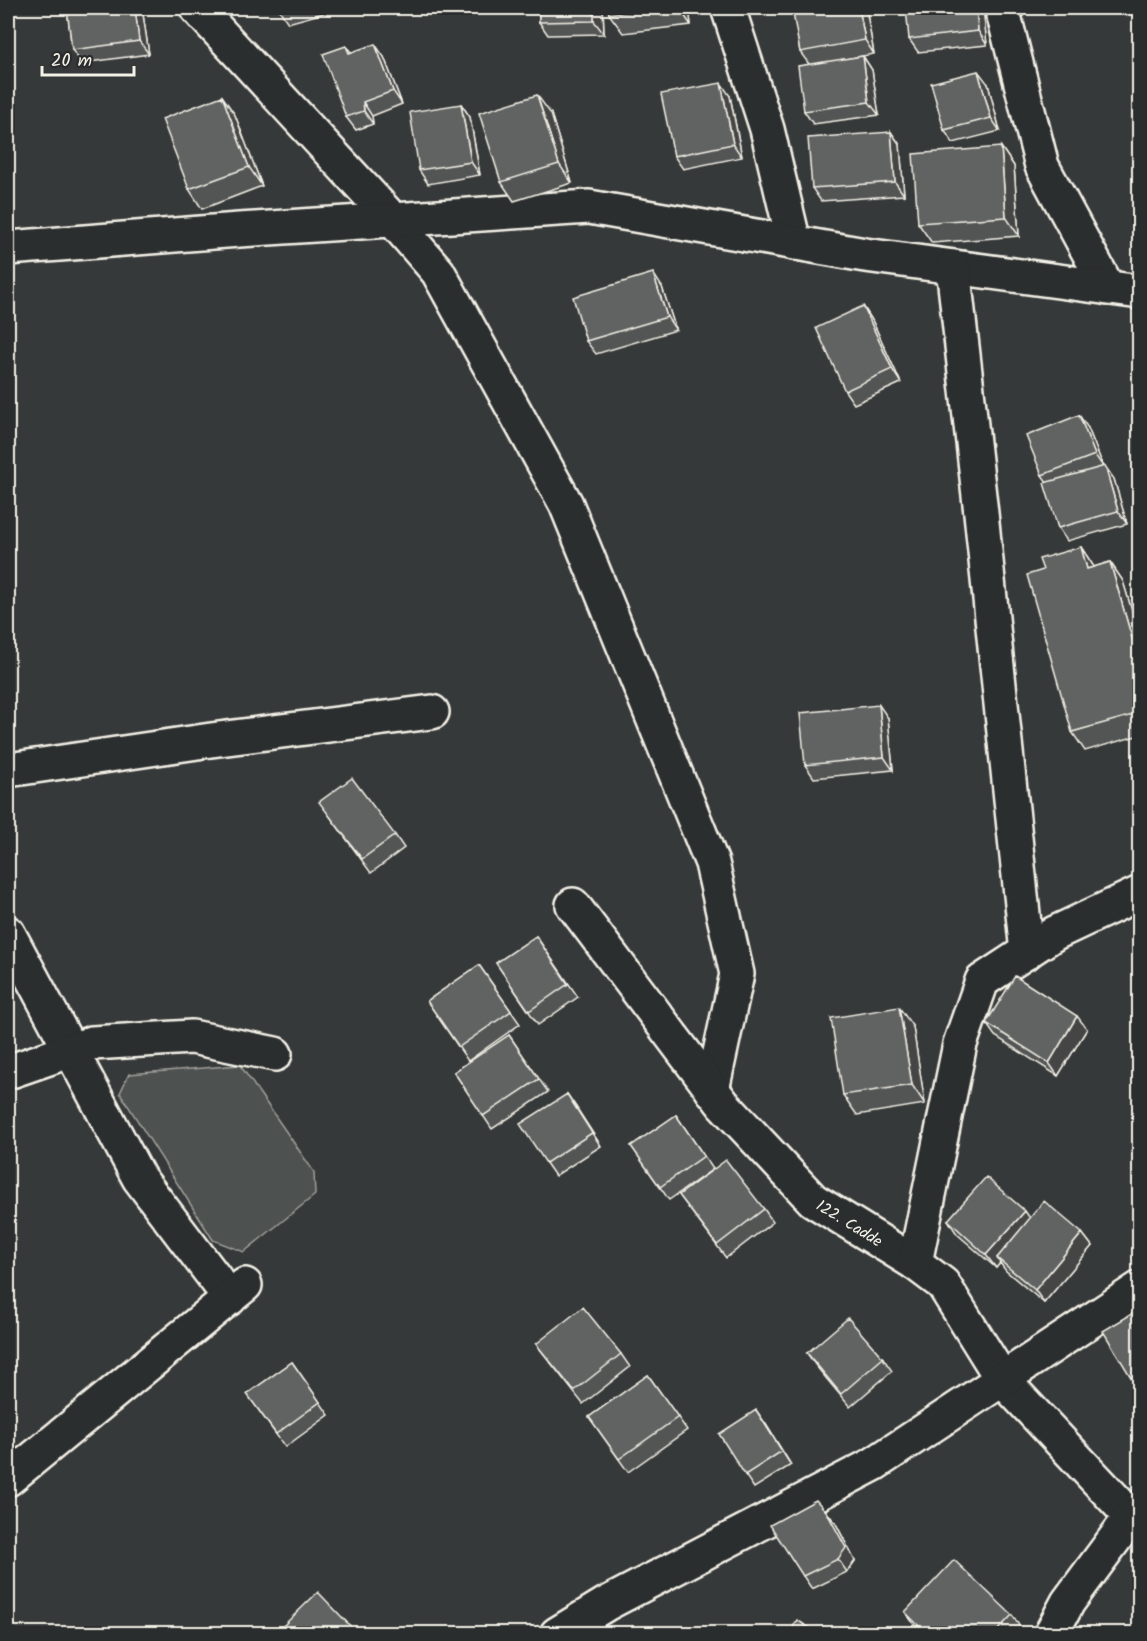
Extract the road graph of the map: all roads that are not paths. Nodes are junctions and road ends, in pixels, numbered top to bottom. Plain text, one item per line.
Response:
1 (197, 8) edge
2 (728, 8) edge
3 (1002, 8) edge
4 (393, 220) junction
5 (13, 241) edge
6 (794, 243) junction
7 (952, 267) junction
8 (1124, 290) edge
9 (432, 712) dead end
10 (8, 770) edge
11 (1140, 893) edge
12 (573, 905) dead end
13 (8, 933) edge
14 (1027, 952) junction
15 (72, 1050) junction
16 (275, 1054) dead end
17 (8, 1072) edge
18 (712, 1090) junction
19 (915, 1263) junction
20 (1140, 1288) edge
21 (1002, 1379) junction
22 (8, 1479) edge
23 (1135, 1522) edge
24 (557, 1634) edge
25 (1051, 1634) edge

1 - 4 street
2 - 6 street
3 - 8 street
4 - 5 street
4 - 6 street
4 - 18 street
6 - 7 street
7 - 8 street
7 - 14 street
9 - 10 street
11 - 14 street
12 - 18 street, 122. Cadde
13 - 15 street
14 - 19 street
15 - 16 street
15 - 17 street
15 - 22 street
18 - 19 street, 122. Cadde
19 - 21 street, 122. Cadde
20 - 21 street
21 - 23 street, 122. Cadde
21 - 24 street
23 - 25 street

